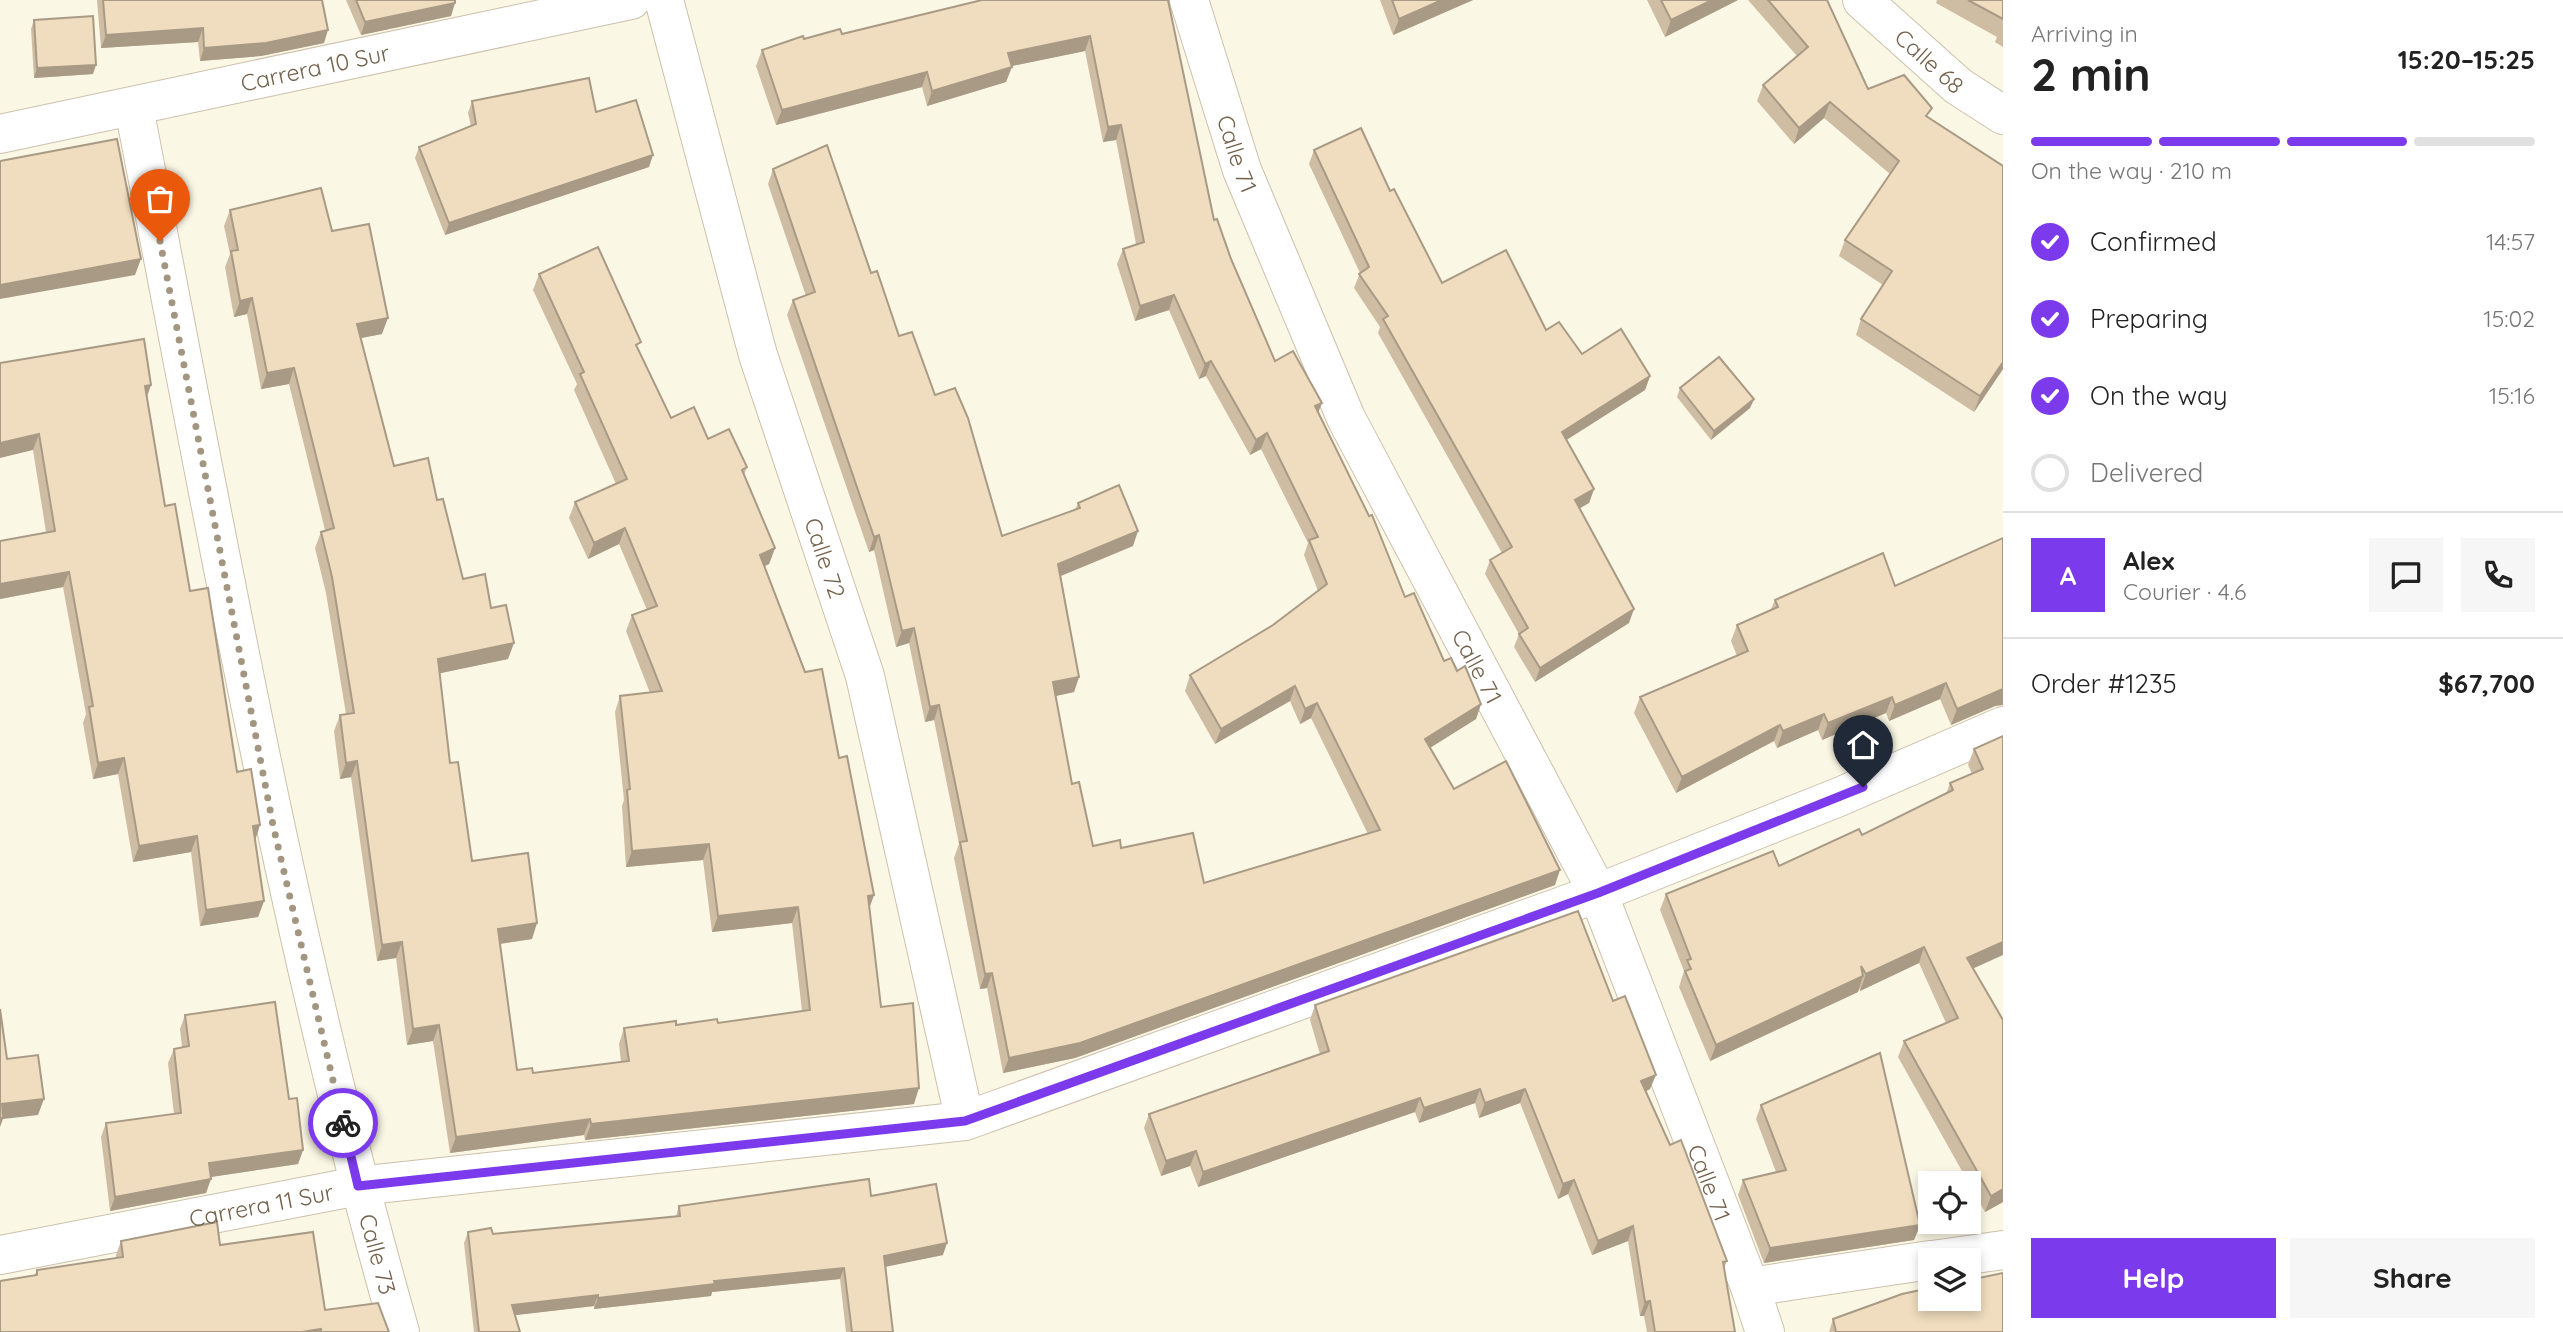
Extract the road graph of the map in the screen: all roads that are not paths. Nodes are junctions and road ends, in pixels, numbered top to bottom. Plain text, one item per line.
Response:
1 (631, 0) edge
2 (664, 0) edge
3 (1189, 0) edge
4 (1862, 0) edge
5 (134, 108) junction
6 (2003, 116) edge
7 (0, 134) edge
8 (2003, 726) edge
9 (1598, 893) junction
10 (965, 1121) junction
11 (358, 1186) junction
12 (2003, 1250) edge
13 (1981, 1253) edge
14 (0, 1255) edge
15 (1918, 1262) edge
16 (1751, 1287) junction
17 (400, 1332) edge
18 (1765, 1332) edge

1 - 5 street, Carrera 10 Sur
2 - 10 street, Calle 72
3 - 9 street, Calle 71
4 - 6 street, Calle 68
5 - 7 street, Carrera 10 Sur
5 - 11 street, Calle 73
8 - 9 street, Carrera 11 Sur
9 - 10 street, Carrera 11 Sur
9 - 16 street, Calle 71
10 - 11 street, Carrera 11 Sur
11 - 14 street, Carrera 11 Sur
11 - 17 street, Calle 73
12 - 13 street
15 - 16 street
16 - 18 street, Calle 71

